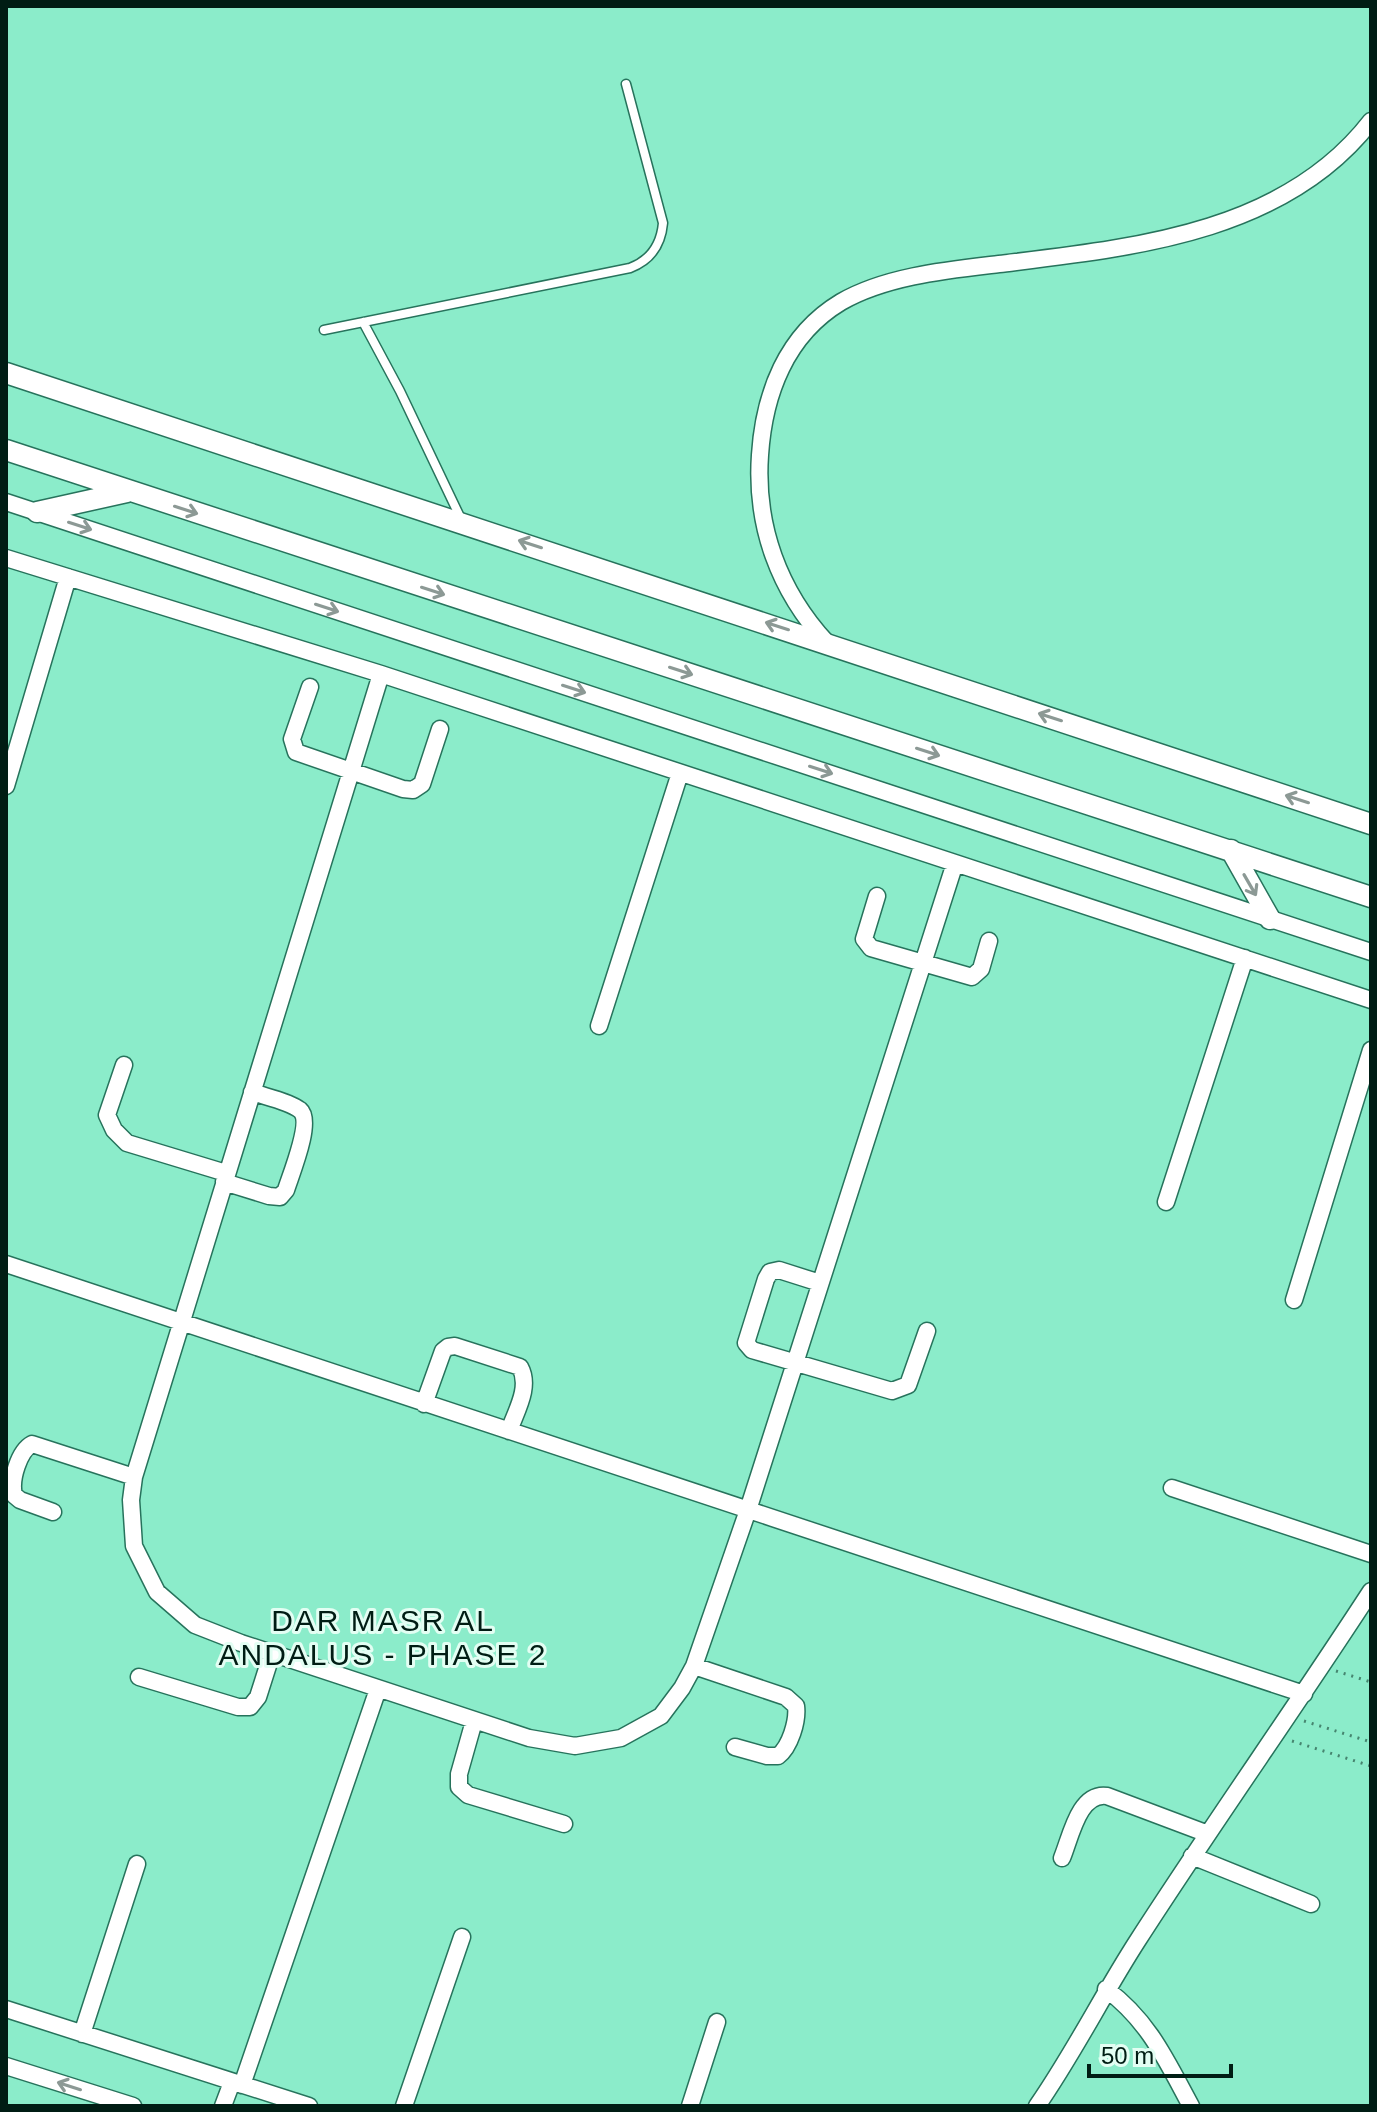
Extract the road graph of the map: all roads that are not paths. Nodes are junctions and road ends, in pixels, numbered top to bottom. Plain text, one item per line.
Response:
1 (626, 84) dead end
2 (1371, 121) edge
3 (363, 322) junction
4 (324, 330) dead end
5 (6, 373) edge
6 (6, 450) edge
7 (128, 491) junction
8 (6, 502) edge
9 (37, 512) junction
10 (463, 522) junction
11 (6, 558) edge
12 (68, 577) junction
13 (827, 643) junction
14 (381, 674) junction
15 (310, 687) dead end
16 (440, 729) dead end
17 (351, 771) junction
18 (680, 773) junction
19 (6, 786) edge
20 (1371, 824) edge
21 (1231, 850) junction
22 (955, 863) junction
23 (877, 896) dead end
24 (1371, 897) edge
25 (1270, 919) junction
26 (989, 941) dead end
27 (1371, 952) edge
28 (1245, 958) junction
29 (923, 964) junction
30 (1371, 1000) edge
31 (599, 1026) dead end
32 (1371, 1050) edge
33 (124, 1065) dead end
34 (252, 1092) junction
35 (225, 1177) junction
36 (1166, 1202) dead end
37 (6, 1264) edge
38 (820, 1283) junction
39 (1294, 1300) dead end
40 (180, 1323) junction
41 (927, 1331) dead end
42 (794, 1363) junction
43 (424, 1404) junction
44 (509, 1431) junction
45 (134, 1477) junction
46 (1172, 1488) dead end
47 (748, 1510) junction
48 (53, 1512) dead end
49 (1371, 1554) edge
50 (1371, 1591) edge
51 (272, 1653) junction
52 (694, 1666) junction
53 (139, 1677) dead end
54 (378, 1689) junction
55 (1304, 1694) junction
56 (474, 1721) junction
57 (735, 1747) dead end
58 (564, 1824) dead end
59 (1208, 1834) junction
60 (1192, 1856) junction
61 (1062, 1858) dead end
62 (137, 1864) dead end
63 (1311, 1904) dead end
64 (462, 1937) dead end
65 (1106, 1989) junction
66 (6, 2009) edge
67 (717, 2022) dead end
68 (82, 2034) junction
69 (6, 2066) edge
70 (246, 2090) edge
71 (133, 2106) edge
72 (223, 2106) edge
73 (309, 2106) edge
74 (404, 2106) edge
75 (690, 2106) edge
76 (1037, 2106) edge
77 (1191, 2106) edge

1 - 3 lane
2 - 13 street
3 - 4 lane
3 - 10 lane
5 - 10 street
6 - 7 street
7 - 9 street
7 -> 21 street
8 - 9 street
9 -> 25 street
13 -> 10 street
11 - 12 street
12 - 14 street
12 - 19 street
20 -> 13 street
14 - 17 street
14 - 18 street
15 - 17 street
16 - 17 street
17 - 34 street
18 - 22 street
18 - 31 street
21 - 24 street
21 -> 25 street
22 - 28 street
22 - 29 street
23 - 29 street
25 - 27 street
26 - 29 street
28 - 30 street
28 - 36 street
29 - 38 street
32 - 39 street
33 - 35 street
34 - 35 street
34 - 35 street
35 - 40 street
37 - 40 street
38 - 42 street
38 - 42 street
40 - 43 street
40 - 45 street
41 - 42 street
42 - 47 street
43 - 44 street
43 - 44 street
44 - 47 street
45 - 48 street
45 - 51 street
46 - 49 street
47 - 52 street
47 - 55 street
50 - 55 street
51 - 53 street
51 - 54 street
52 - 56 street
52 - 57 street
54 - 56 street
54 - 70 street
55 - 59 street
56 - 58 street
59 - 60 street
59 - 61 street
60 - 63 street
60 - 65 street
62 - 68 street
64 - 74 street
65 - 76 street
65 - 77 street
66 - 68 street
67 - 75 street
68 - 70 street
71 -> 69 street
70 - 72 street
70 - 73 street

